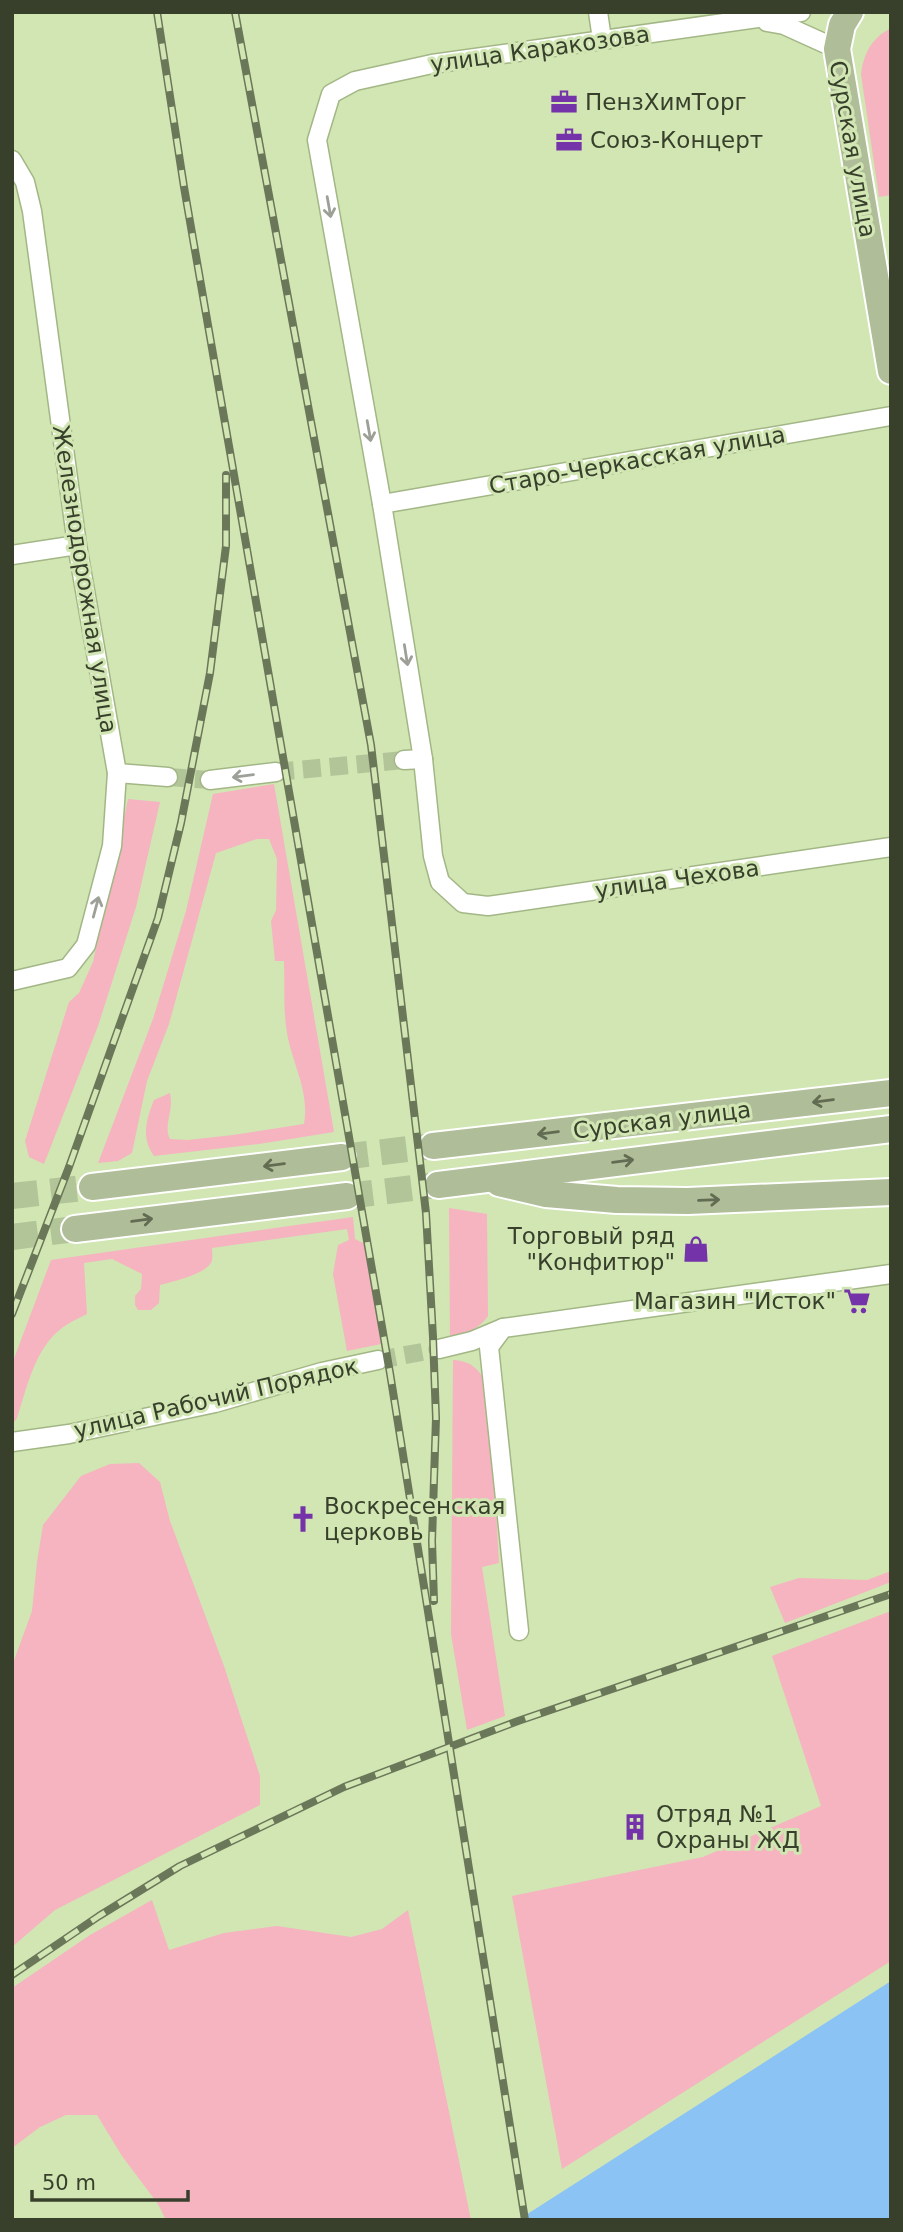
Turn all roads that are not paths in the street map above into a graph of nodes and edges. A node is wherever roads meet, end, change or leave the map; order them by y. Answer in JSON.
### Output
{"nodes":[{"id":1,"x":598,"y":12,"type":"edge"},
{"id":2,"x":801,"y":12,"type":"edge"},
{"id":3,"x":850,"y":12,"type":"edge"},
{"id":4,"x":756,"y":20,"type":"junction"},
{"id":5,"x":602,"y":39,"type":"junction"},
{"id":6,"x":837,"y":49,"type":"junction"},
{"id":7,"x":12,"y":160,"type":"edge"},
{"id":8,"x":891,"y":371,"type":"edge"},
{"id":9,"x":891,"y":416,"type":"edge"},
{"id":10,"x":383,"y":504,"type":"junction"},
{"id":11,"x":76,"y":545,"type":"junction"},
{"id":12,"x":12,"y":555,"type":"edge"},
{"id":13,"x":423,"y":759,"type":"junction"},
{"id":14,"x":404,"y":760,"type":"tunnel mouth"},
{"id":15,"x":276,"y":772,"type":"tunnel mouth"},
{"id":16,"x":117,"y":773,"type":"junction"},
{"id":17,"x":168,"y":778,"type":"tunnel mouth"},
{"id":18,"x":210,"y":780,"type":"tunnel mouth"},
{"id":19,"x":891,"y":847,"type":"edge"},
{"id":20,"x":12,"y":981,"type":"edge"},
{"id":21,"x":891,"y":1093,"type":"edge"},
{"id":22,"x":891,"y":1129,"type":"edge"},
{"id":23,"x":433,"y":1146,"type":"tunnel mouth"},
{"id":24,"x":342,"y":1157,"type":"tunnel mouth"},
{"id":25,"x":482,"y":1179,"type":"junction"},
{"id":26,"x":438,"y":1185,"type":"tunnel mouth"},
{"id":27,"x":92,"y":1186,"type":"tunnel mouth"},
{"id":28,"x":891,"y":1192,"type":"edge"},
{"id":29,"x":347,"y":1196,"type":"tunnel mouth"},
{"id":30,"x":75,"y":1229,"type":"tunnel mouth"},
{"id":31,"x":891,"y":1274,"type":"edge"},
{"id":32,"x":503,"y":1328,"type":"junction"},
{"id":33,"x":439,"y":1349,"type":"tunnel mouth"},
{"id":34,"x":378,"y":1360,"type":"tunnel mouth"},
{"id":35,"x":12,"y":1442,"type":"edge"},
{"id":36,"x":519,"y":1631,"type":"dead end"}],
"edges":[{"from":1,"to":5,"type":"street"},
{"from":2,"to":4,"type":"street","name":"улица Каракозова"},
{"from":3,"to":6,"type":"main road","name":"Сурская улица"},
{"from":4,"to":5,"type":"street","name":"улица Каракозова"},
{"from":4,"to":6,"type":"street"},
{"from":5,"to":10,"type":"street","name":"улица Каракозова","one_way":true},
{"from":6,"to":8,"type":"main road","name":"Сурская улица"},
{"from":7,"to":11,"type":"street","name":"Железнодорожная улица"},
{"from":9,"to":10,"type":"street","name":"Старо-Черкасская улица"},
{"from":10,"to":13,"type":"street","one_way":true},
{"from":11,"to":12,"type":"street"},
{"from":11,"to":16,"type":"street","name":"Железнодорожная улица"},
{"from":13,"to":14,"type":"street"},
{"from":13,"to":19,"type":"street","name":"улица Чехова"},
{"from":15,"to":18,"type":"street","one_way":true},
{"from":16,"to":17,"type":"street"},
{"from":20,"to":16,"type":"street","name":"Железнодорожная улица","one_way":true},
{"from":21,"to":23,"type":"main road","name":"Сурская улица","one_way":true},
{"from":25,"to":22,"type":"main road","name":"Сурская улица","one_way":true},
{"from":24,"to":27,"type":"main road","one_way":true},
{"from":25,"to":26,"type":"main road","name":"Сурская улица"},
{"from":25,"to":28,"type":"main road","one_way":true},
{"from":30,"to":29,"type":"main road","one_way":true},
{"from":31,"to":32,"type":"street"},
{"from":32,"to":33,"type":"street"},
{"from":32,"to":36,"type":"street"},
{"from":34,"to":35,"type":"street","name":"улица Рабочий Порядок"}]}
